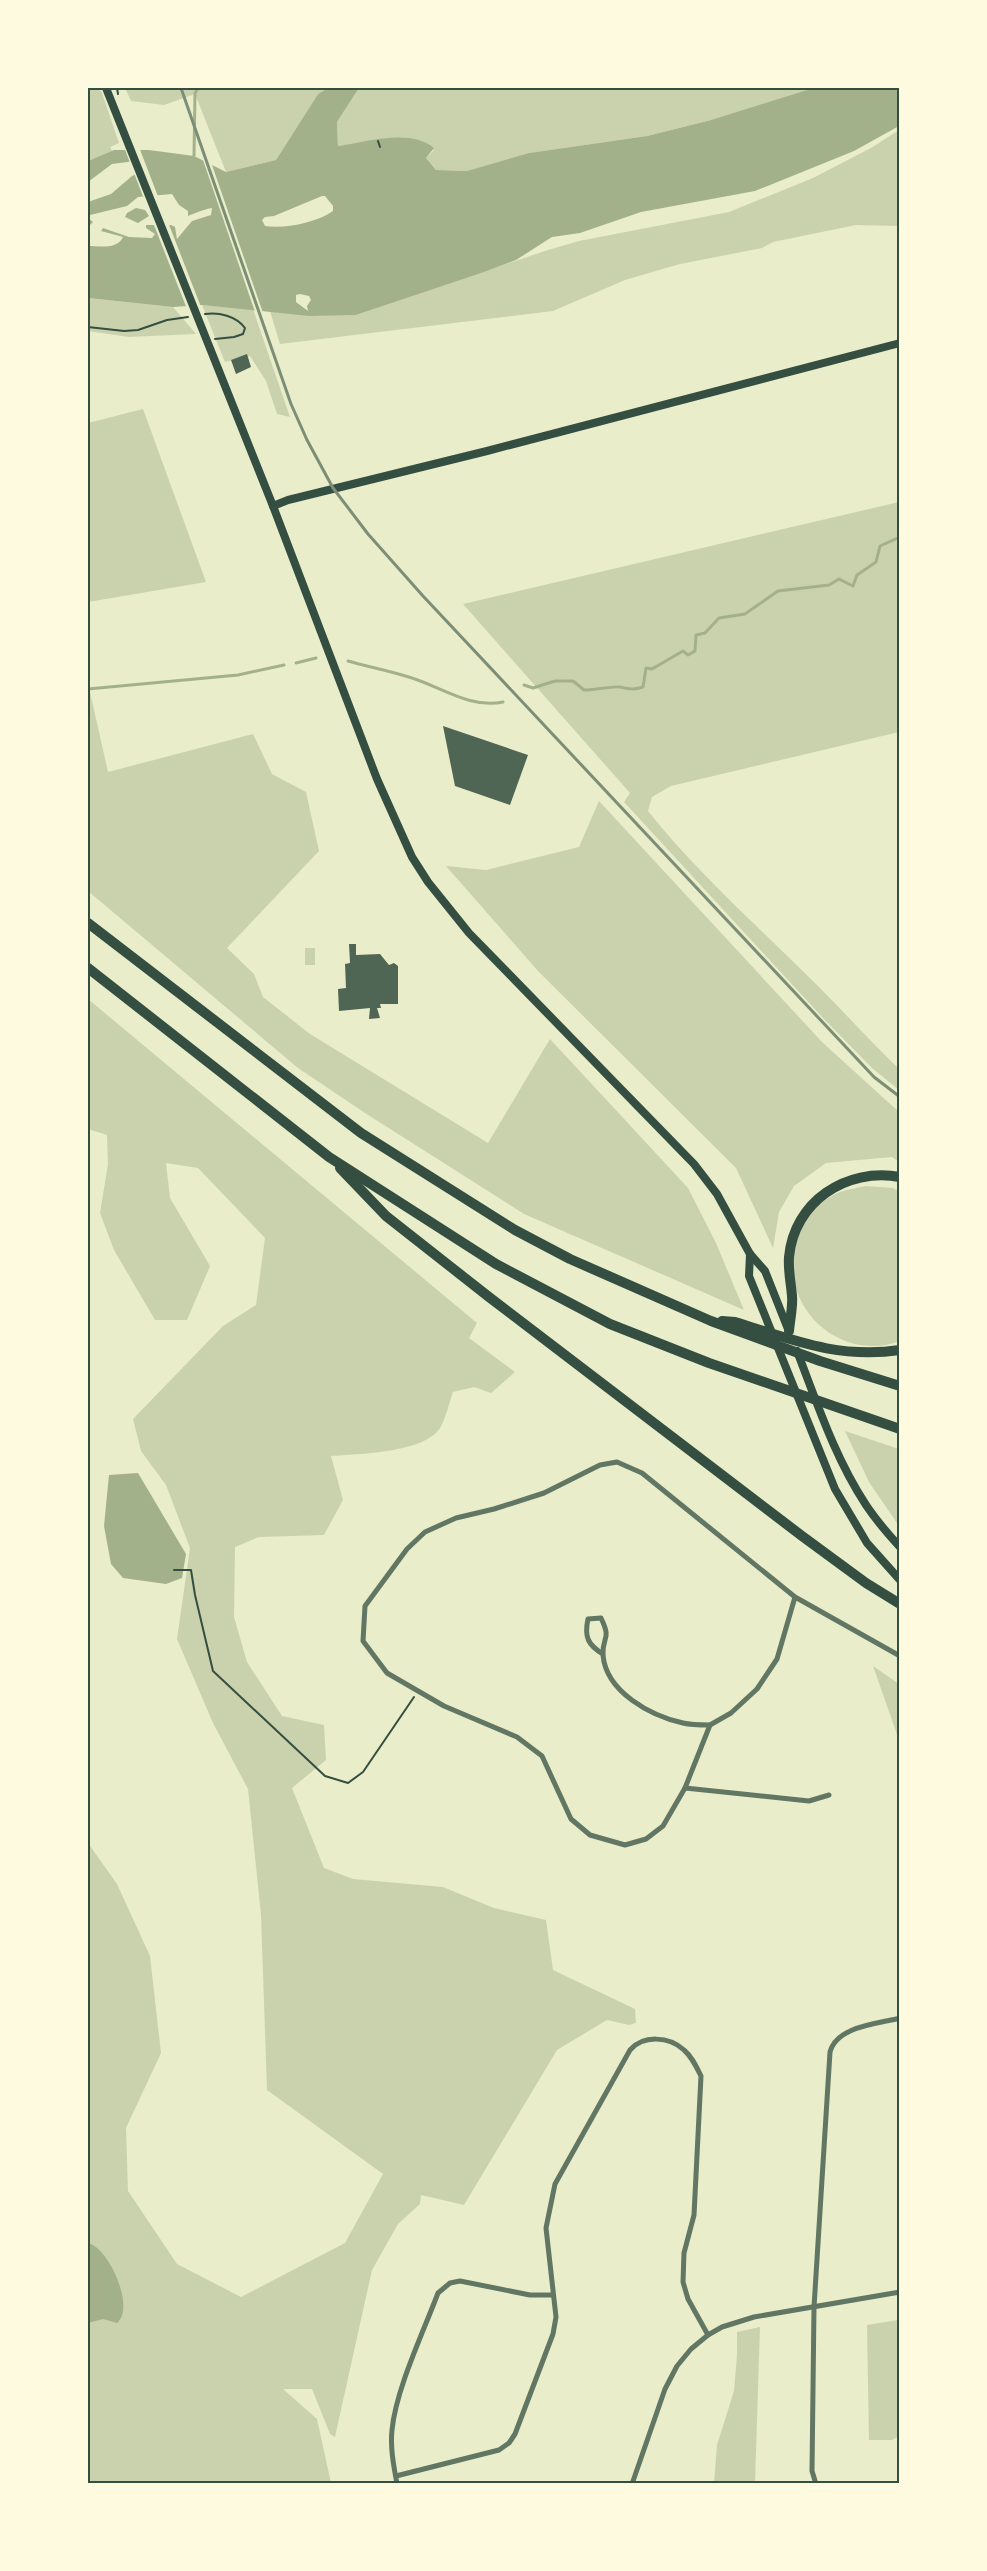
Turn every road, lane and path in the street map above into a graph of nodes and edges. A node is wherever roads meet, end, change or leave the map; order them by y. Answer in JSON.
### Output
{"nodes":[{"id":1,"x":106,"y":88,"type":"edge"},
{"id":2,"x":378,"y":141,"type":"dead end"},
{"id":3,"x":380,"y":147,"type":"dead end"},
{"id":4,"x":201,"y":315,"type":"dead end"},
{"id":5,"x":192,"y":317,"type":"dead end"},
{"id":6,"x":88,"y":327,"type":"edge"},
{"id":7,"x":215,"y":339,"type":"dead end"},
{"id":8,"x":900,"y":342,"type":"edge"},
{"id":9,"x":273,"y":506,"type":"junction"},
{"id":10,"x":88,"y":923,"type":"edge"},
{"id":11,"x":88,"y":968,"type":"edge"},
{"id":12,"x":329,"y":1157,"type":"junction"},
{"id":13,"x":900,"y":1177,"type":"edge"},
{"id":14,"x":750,"y":1254,"type":"junction"},
{"id":15,"x":711,"y":1321,"type":"junction"},
{"id":16,"x":789,"y":1331,"type":"junction"},
{"id":17,"x":900,"y":1350,"type":"edge"},
{"id":18,"x":900,"y":1386,"type":"edge"},
{"id":19,"x":900,"y":1428,"type":"edge"},
{"id":20,"x":900,"y":1547,"type":"edge"},
{"id":21,"x":174,"y":1570,"type":"dead end"},
{"id":22,"x":900,"y":1580,"type":"edge"},
{"id":23,"x":795,"y":1597,"type":"junction"},
{"id":24,"x":900,"y":1604,"type":"edge"},
{"id":25,"x":603,"y":1654,"type":"junction"},
{"id":26,"x":900,"y":1656,"type":"edge"},
{"id":27,"x":419,"y":1691,"type":"junction"},
{"id":28,"x":710,"y":1725,"type":"junction"},
{"id":29,"x":685,"y":1788,"type":"junction"},
{"id":30,"x":829,"y":1795,"type":"dead end"},
{"id":31,"x":900,"y":2018,"type":"edge"},
{"id":32,"x":900,"y":2292,"type":"edge"},
{"id":33,"x":553,"y":2295,"type":"junction"},
{"id":34,"x":814,"y":2307,"type":"junction"},
{"id":35,"x":708,"y":2335,"type":"junction"},
{"id":36,"x":396,"y":2476,"type":"junction"},
{"id":37,"x":398,"y":2484,"type":"edge"},
{"id":38,"x":632,"y":2484,"type":"edge"},
{"id":39,"x":816,"y":2484,"type":"edge"}],
"edges":[{"from":1,"to":9,"type":"main road"},
{"from":2,"to":3,"type":"path"},
{"from":4,"to":7,"type":"path"},
{"from":5,"to":6,"type":"path"},
{"from":8,"to":9,"type":"main road"},
{"from":9,"to":14,"type":"main road"},
{"from":10,"to":15,"type":"highway"},
{"from":11,"to":12,"type":"highway"},
{"from":12,"to":19,"type":"highway"},
{"from":12,"to":24,"type":"highway"},
{"from":13,"to":16,"type":"highway"},
{"from":14,"to":16,"type":"main road"},
{"from":14,"to":22,"type":"main road"},
{"from":15,"to":17,"type":"highway"},
{"from":15,"to":18,"type":"highway"},
{"from":16,"to":20,"type":"main road"},
{"from":21,"to":27,"type":"path"},
{"from":23,"to":26,"type":"street"},
{"from":23,"to":27,"type":"street"},
{"from":23,"to":28,"type":"street"},
{"from":25,"to":25,"type":"street"},
{"from":25,"to":28,"type":"street"},
{"from":27,"to":29,"type":"street"},
{"from":28,"to":29,"type":"street"},
{"from":29,"to":30,"type":"street"},
{"from":31,"to":34,"type":"street"},
{"from":32,"to":34,"type":"street"},
{"from":33,"to":35,"type":"street"},
{"from":33,"to":36,"type":"street"},
{"from":33,"to":36,"type":"street"},
{"from":34,"to":35,"type":"street"},
{"from":34,"to":39,"type":"street"},
{"from":35,"to":38,"type":"street"},
{"from":36,"to":37,"type":"street"}]}
